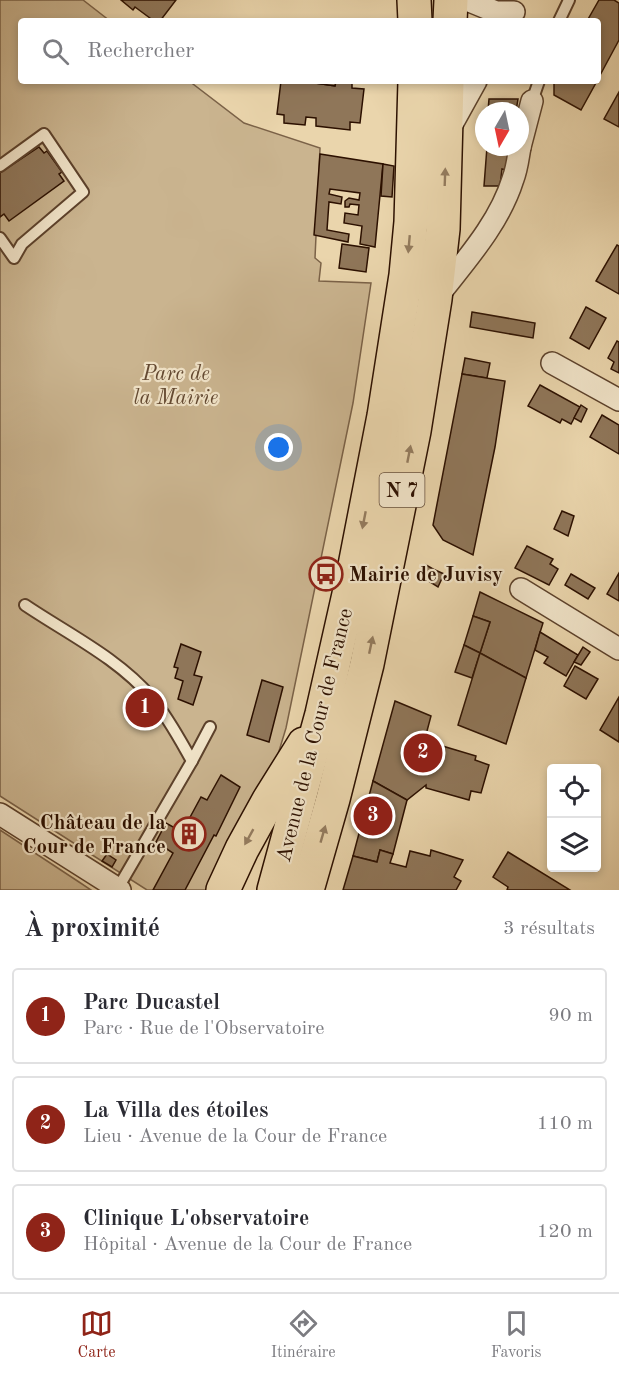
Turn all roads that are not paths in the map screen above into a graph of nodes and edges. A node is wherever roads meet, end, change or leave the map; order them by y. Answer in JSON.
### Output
{"nodes":[{"id":1,"x":414,"y":0,"type":"edge"},
{"id":2,"x":451,"y":0,"type":"edge"},
{"id":3,"x":467,"y":0,"type":"edge"},
{"id":4,"x":569,"y":0,"type":"edge"},
{"id":5,"x":515,"y":11,"type":"edge"},
{"id":6,"x":415,"y":18,"type":"edge"},
{"id":7,"x":450,"y":18,"type":"edge"},
{"id":8,"x":560,"y":18,"type":"edge"},
{"id":9,"x":415,"y":84,"type":"edge"},
{"id":10,"x":447,"y":84,"type":"edge"},
{"id":11,"x":474,"y":84,"type":"edge"},
{"id":12,"x":538,"y":84,"type":"edge"},
{"id":13,"x":532,"y":101,"type":"joint"},
{"id":14,"x":529,"y":112,"type":"edge"},
{"id":15,"x":447,"y":134,"type":"junction"},
{"id":16,"x":518,"y":156,"type":"edge"},
{"id":17,"x":0,"y":166,"type":"edge"},
{"id":18,"x":443,"y":229,"type":"junction"},
{"id":19,"x":0,"y":238,"type":"edge"},
{"id":20,"x":479,"y":243,"type":"junction"},
{"id":21,"x":435,"y":299,"type":"junction"},
{"id":22,"x":552,"y":363,"type":"dead end"},
{"id":23,"x":619,"y":400,"type":"edge"},
{"id":24,"x":521,"y":589,"type":"dead end"},
{"id":25,"x":25,"y":605,"type":"dead end"},
{"id":26,"x":619,"y":649,"type":"edge"},
{"id":27,"x":322,"y":714,"type":"junction"},
{"id":28,"x":210,"y":727,"type":"dead end"},
{"id":29,"x":192,"y":761,"type":"junction"},
{"id":30,"x":0,"y":814,"type":"edge"},
{"id":31,"x":119,"y":889,"type":"edge"},
{"id":32,"x":223,"y":890,"type":"edge"},
{"id":33,"x":274,"y":890,"type":"edge"},
{"id":34,"x":307,"y":890,"type":"edge"}],
"edges":[{"from":1,"to":6,"type":"main road"},
{"from":2,"to":7,"type":"main road"},
{"from":3,"to":5,"type":"street"},
{"from":4,"to":8,"type":"lane"},
{"from":9,"to":27,"type":"main road","name":"Avenue de la Cour de France","number":"N 7","one_way":true},
{"from":10,"to":15,"type":"main road","name":"Avenue de la Cour de France","number":"N 7"},
{"from":11,"to":15,"type":"street","name":"Avenue de la Cour de France"},
{"from":12,"to":13,"type":"lane"},
{"from":13,"to":14,"type":"street"},
{"from":18,"to":15,"type":"main road","name":"Avenue de la Cour de France","number":"N 7","one_way":true},
{"from":16,"to":20,"type":"street"},
{"from":17,"to":19,"type":"lane"},
{"from":18,"to":20,"type":"street"},
{"from":18,"to":21,"type":"main road","name":"Avenue de la Cour de France","number":"N 7"},
{"from":20,"to":21,"type":"street"},
{"from":34,"to":21,"type":"main road","name":"Avenue de la Cour de France","number":"N 7","one_way":true},
{"from":22,"to":23,"type":"street"},
{"from":24,"to":26,"type":"street"},
{"from":25,"to":29,"type":"lane"},
{"from":27,"to":32,"type":"main road","one_way":true},
{"from":27,"to":33,"type":"main road","name":"Avenue de la Cour de France","number":"N 7"},
{"from":28,"to":29,"type":"lane"},
{"from":29,"to":31,"type":"lane"},
{"from":30,"to":31,"type":"street"}]}
